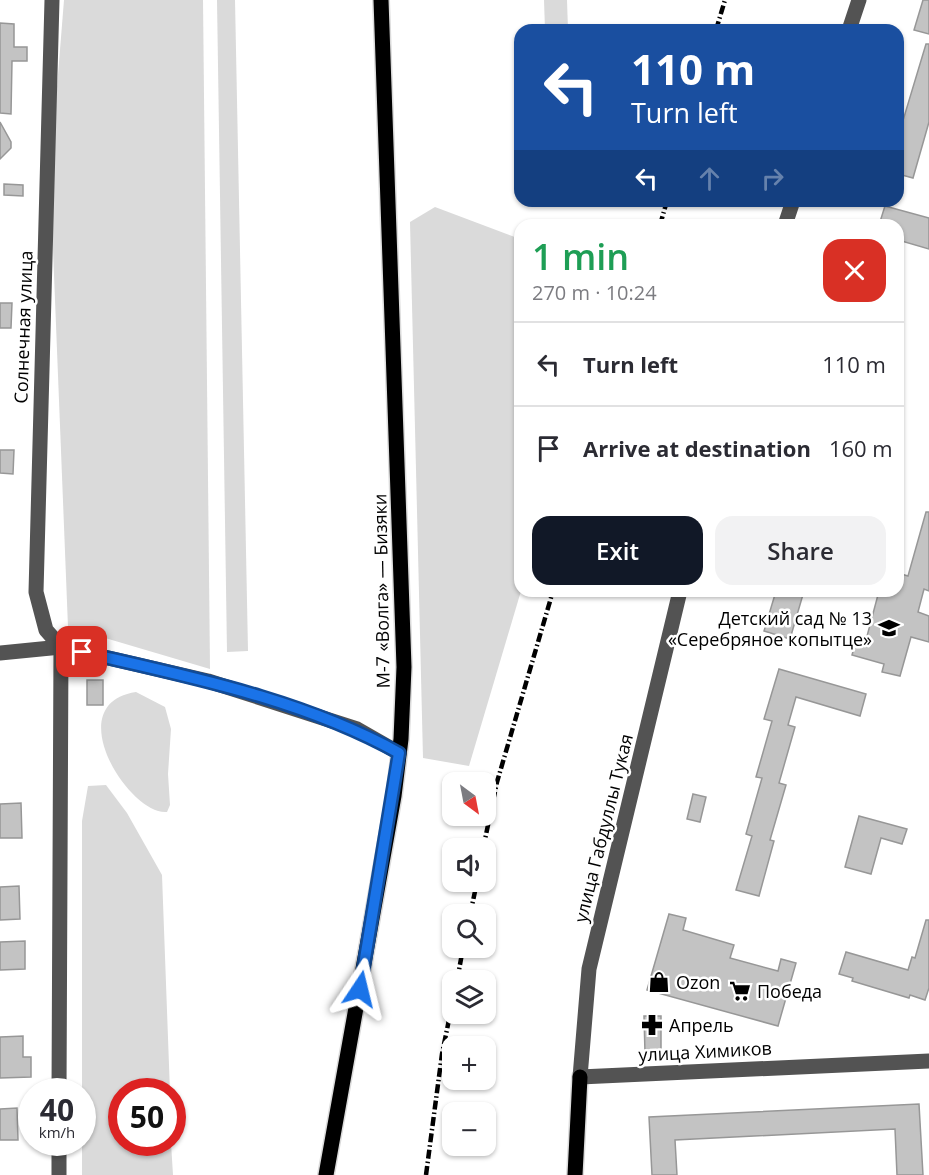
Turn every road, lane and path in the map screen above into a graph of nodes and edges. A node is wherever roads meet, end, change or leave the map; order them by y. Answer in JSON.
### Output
{"nodes":[{"id":1,"x":52,"y":0,"type":"edge"},
{"id":2,"x":381,"y":0,"type":"edge"},
{"id":3,"x":859,"y":0,"type":"edge"},
{"id":4,"x":851,"y":24,"type":"edge"},
{"id":5,"x":679,"y":597,"type":"edge"},
{"id":6,"x":61,"y":647,"type":"junction"},
{"id":7,"x":0,"y":653,"type":"edge"},
{"id":8,"x":399,"y":753,"type":"junction"},
{"id":9,"x":929,"y":1061,"type":"edge"},
{"id":10,"x":580,"y":1077,"type":"junction"},
{"id":11,"x":59,"y":1078,"type":"edge"},
{"id":12,"x":59,"y":1156,"type":"edge"},
{"id":13,"x":59,"y":1175,"type":"edge"},
{"id":14,"x":326,"y":1175,"type":"edge"},
{"id":15,"x":575,"y":1175,"type":"edge"}],
"edges":[{"from":1,"to":6,"type":"street","name":"Солнечная улица"},
{"from":2,"to":8,"type":"main road","name":"М-7 «Волга» — Бизяки"},
{"from":3,"to":4,"type":"street"},
{"from":5,"to":10,"type":"street","name":"улица Габдуллы Тукая"},
{"from":6,"to":7,"type":"street"},
{"from":6,"to":8,"type":"street"},
{"from":6,"to":11,"type":"street"},
{"from":8,"to":14,"type":"main road","name":"М-7 «Волга» — Бизяки"},
{"from":9,"to":10,"type":"street","name":"улица Химиков"},
{"from":10,"to":15,"type":"main road"},
{"from":12,"to":13,"type":"street"}]}
